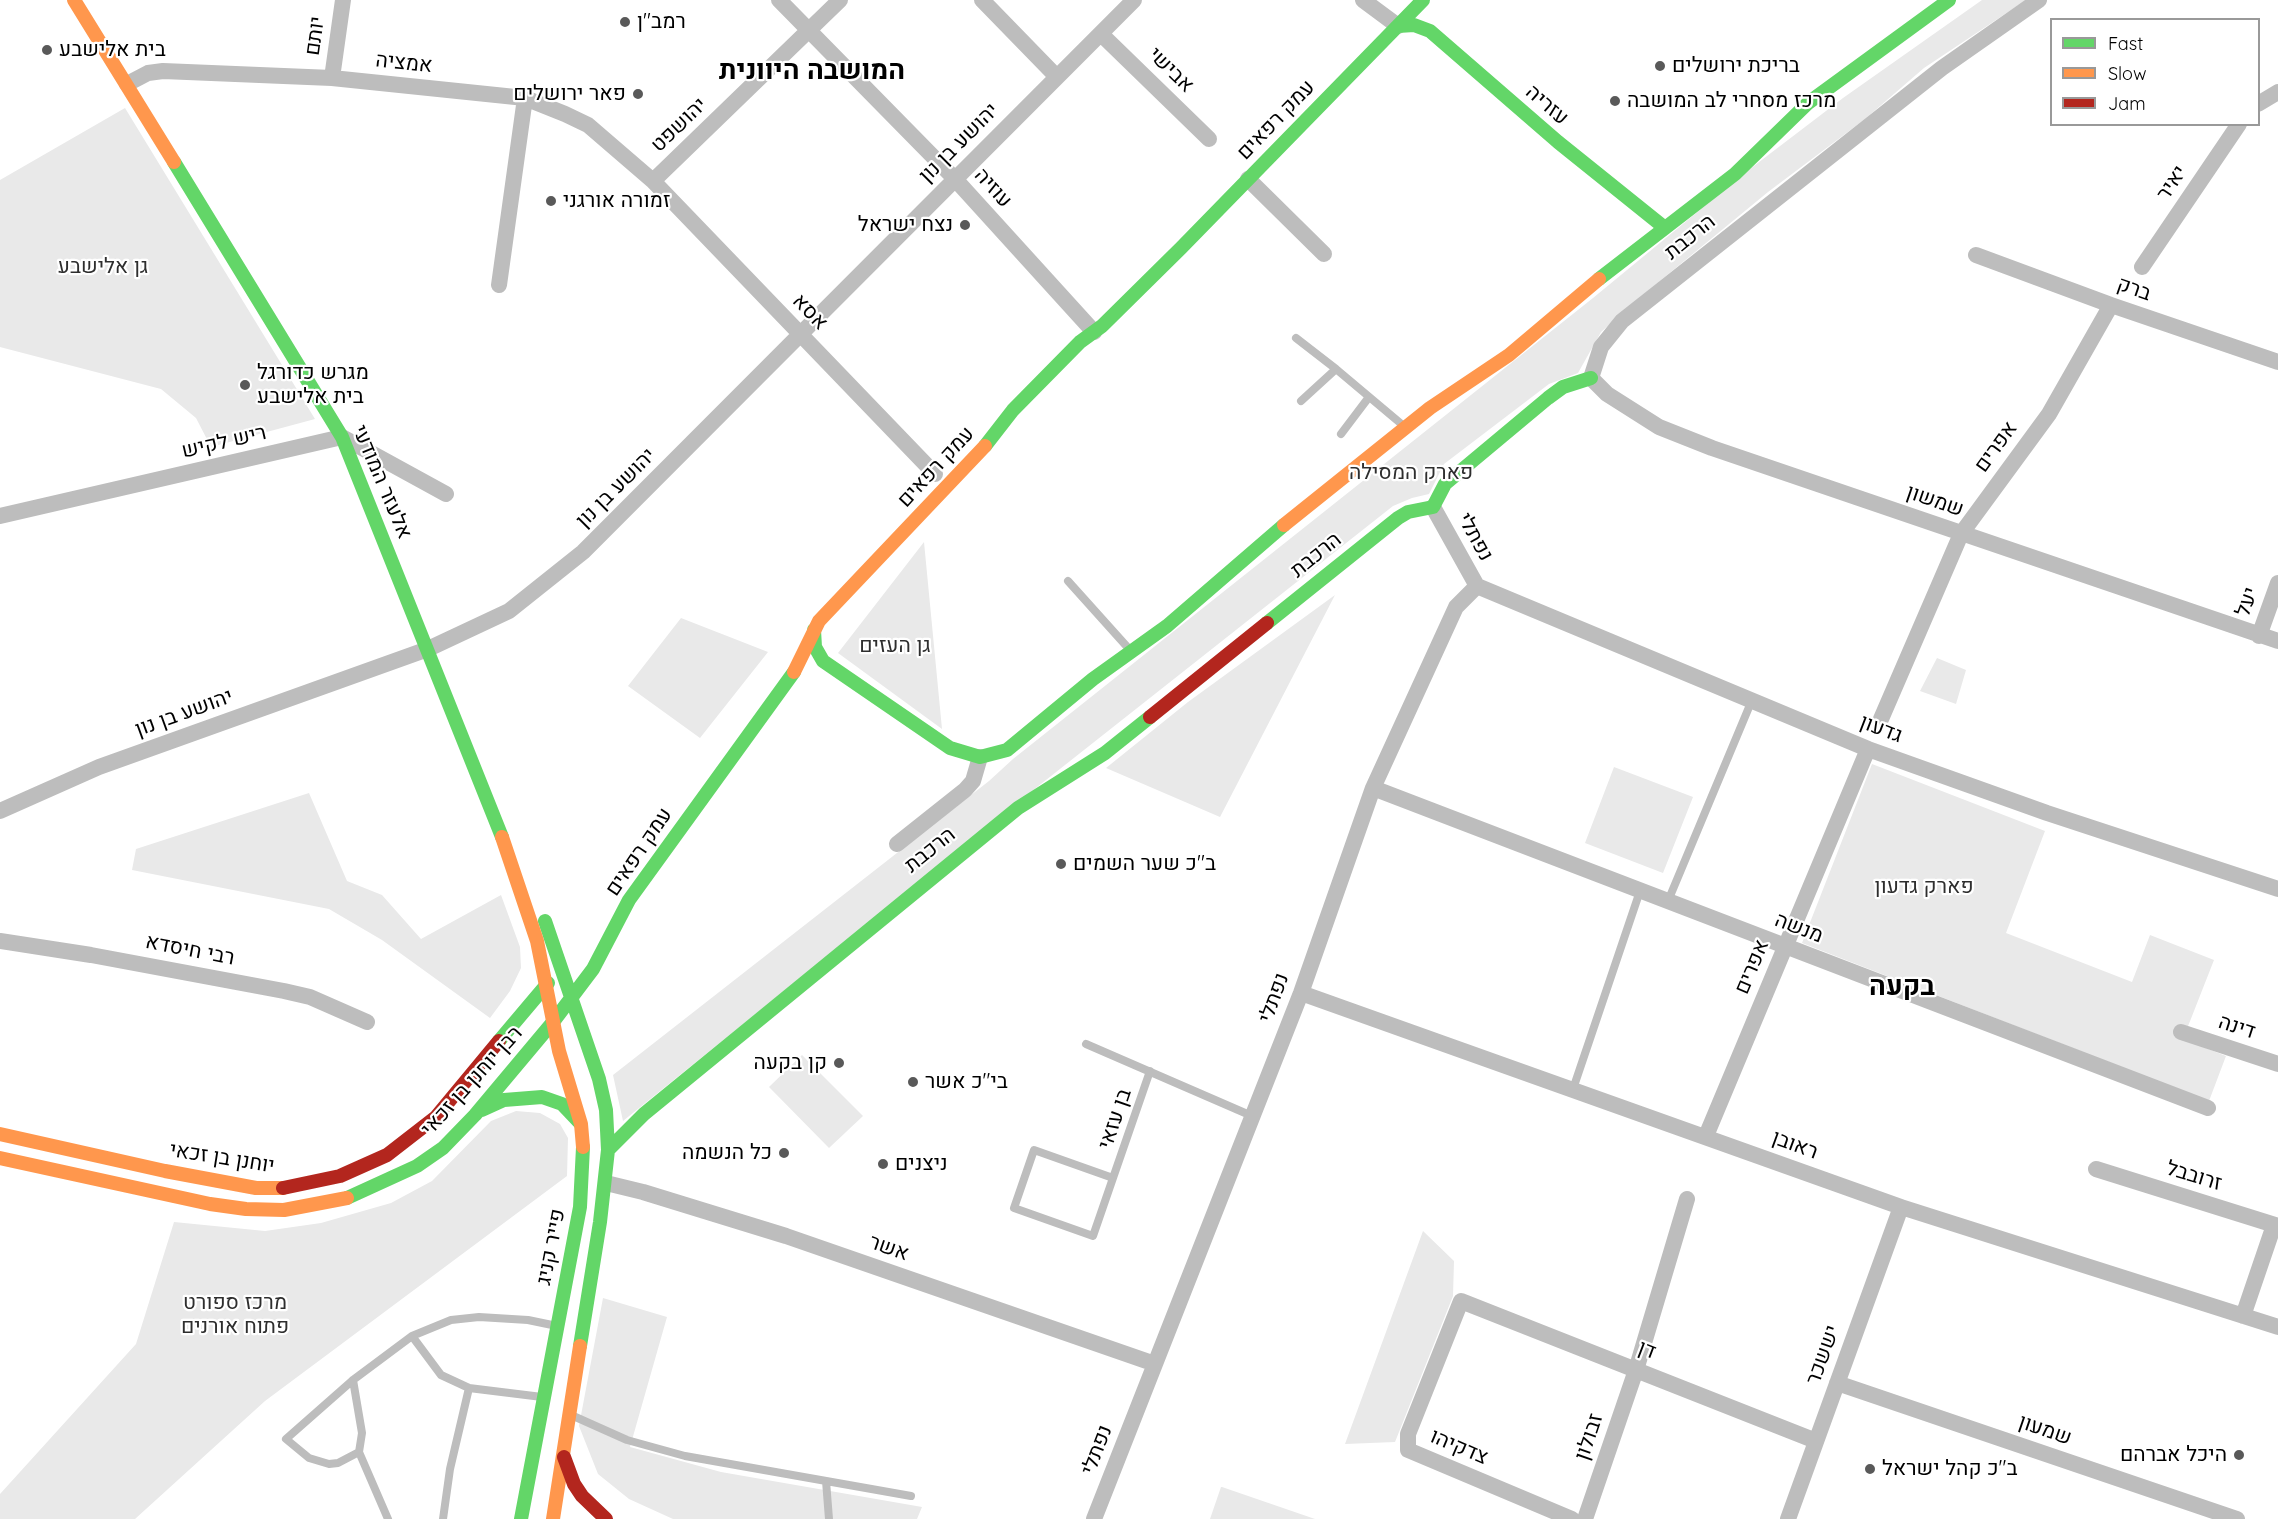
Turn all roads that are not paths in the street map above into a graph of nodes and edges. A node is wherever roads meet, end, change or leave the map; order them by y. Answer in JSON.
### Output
{"nodes":[{"id":1,"x":74,"y":0,"type":"edge"},
{"id":2,"x":343,"y":0,"type":"edge"},
{"id":3,"x":779,"y":0,"type":"edge"},
{"id":4,"x":840,"y":0,"type":"edge"},
{"id":5,"x":982,"y":0,"type":"edge"},
{"id":6,"x":1134,"y":0,"type":"edge"},
{"id":7,"x":1363,"y":0,"type":"edge"},
{"id":8,"x":1423,"y":0,"type":"edge"},
{"id":9,"x":1949,"y":0,"type":"edge"},
{"id":10,"x":2039,"y":0,"type":"edge"},
{"id":11,"x":1398,"y":26,"type":"junction"},
{"id":12,"x":808,"y":31,"type":"junction"},
{"id":13,"x":1101,"y":34,"type":"junction"},
{"id":14,"x":1056,"y":76,"type":"junction"},
{"id":15,"x":332,"y":78,"type":"junction"},
{"id":16,"x":127,"y":84,"type":"junction"},
{"id":17,"x":2278,"y":92,"type":"edge"},
{"id":18,"x":525,"y":98,"type":"junction"},
{"id":19,"x":2260,"y":103,"type":"edge"},
{"id":20,"x":2238,"y":126,"type":"edge"},
{"id":21,"x":1209,"y":139,"type":"dead end"},
{"id":22,"x":955,"y":179,"type":"junction"},
{"id":23,"x":1248,"y":179,"type":"junction"},
{"id":24,"x":653,"y":181,"type":"junction"},
{"id":25,"x":1665,"y":228,"type":"junction"},
{"id":26,"x":1324,"y":254,"type":"dead end"},
{"id":27,"x":1976,"y":255,"type":"dead end"},
{"id":28,"x":2142,"y":267,"type":"dead end"},
{"id":29,"x":499,"y":285,"type":"dead end"},
{"id":30,"x":2111,"y":305,"type":"junction"},
{"id":31,"x":1094,"y":332,"type":"junction"},
{"id":32,"x":801,"y":336,"type":"junction"},
{"id":33,"x":1296,"y":338,"type":"dead end"},
{"id":34,"x":2278,"y":362,"type":"edge"},
{"id":35,"x":1336,"y":369,"type":"junction"},
{"id":36,"x":1591,"y":378,"type":"junction"},
{"id":37,"x":1370,"y":397,"type":"junction"},
{"id":38,"x":1301,"y":401,"type":"dead end"},
{"id":39,"x":1406,"y":428,"type":"junction"},
{"id":40,"x":1341,"y":434,"type":"dead end"},
{"id":41,"x":342,"y":437,"type":"junction"},
{"id":42,"x":935,"y":474,"type":"dead end"},
{"id":43,"x":446,"y":494,"type":"dead end"},
{"id":44,"x":1433,"y":507,"type":"junction"},
{"id":45,"x":0,"y":516,"type":"edge"},
{"id":46,"x":1961,"y":534,"type":"junction"},
{"id":47,"x":1068,"y":581,"type":"dead end"},
{"id":48,"x":2278,"y":583,"type":"edge"},
{"id":49,"x":1477,"y":586,"type":"junction"},
{"id":50,"x":815,"y":628,"type":"junction"},
{"id":51,"x":2259,"y":636,"type":"junction"},
{"id":52,"x":2278,"y":641,"type":"edge"},
{"id":53,"x":428,"y":649,"type":"junction"},
{"id":54,"x":1130,"y":650,"type":"junction"},
{"id":55,"x":1752,"y":699,"type":"junction"},
{"id":56,"x":1881,"y":719,"type":"dead end"},
{"id":57,"x":1868,"y":749,"type":"junction"},
{"id":58,"x":980,"y":757,"type":"junction"},
{"id":59,"x":1373,"y":788,"type":"junction"},
{"id":60,"x":0,"y":811,"type":"edge"},
{"id":61,"x":897,"y":844,"type":"dead end"},
{"id":62,"x":508,"y":850,"type":"junction"},
{"id":63,"x":2278,"y":890,"type":"edge"},
{"id":64,"x":1640,"y":891,"type":"junction"},
{"id":65,"x":1668,"y":901,"type":"junction"},
{"id":66,"x":0,"y":941,"type":"edge"},
{"id":67,"x":1785,"y":947,"type":"junction"},
{"id":68,"x":548,"y":983,"type":"junction"},
{"id":69,"x":1301,"y":993,"type":"junction"},
{"id":70,"x":573,"y":996,"type":"junction"},
{"id":71,"x":367,"y":1022,"type":"dead end"},
{"id":72,"x":554,"y":1022,"type":"junction"},
{"id":73,"x":2181,"y":1032,"type":"dead end"},
{"id":74,"x":1086,"y":1044,"type":"dead end"},
{"id":75,"x":2278,"y":1064,"type":"edge"},
{"id":76,"x":1150,"y":1071,"type":"junction"},
{"id":77,"x":1573,"y":1089,"type":"junction"},
{"id":78,"x":2208,"y":1108,"type":"dead end"},
{"id":79,"x":475,"y":1114,"type":"junction"},
{"id":80,"x":1252,"y":1116,"type":"junction"},
{"id":81,"x":581,"y":1124,"type":"junction"},
{"id":82,"x":0,"y":1134,"type":"edge"},
{"id":83,"x":1706,"y":1136,"type":"junction"},
{"id":84,"x":608,"y":1150,"type":"junction"},
{"id":85,"x":0,"y":1158,"type":"edge"},
{"id":86,"x":2096,"y":1169,"type":"dead end"},
{"id":87,"x":1113,"y":1178,"type":"junction"},
{"id":88,"x":606,"y":1183,"type":"junction"},
{"id":89,"x":1687,"y":1199,"type":"dead end"},
{"id":90,"x":1901,"y":1207,"type":"junction"},
{"id":91,"x":2276,"y":1226,"type":"edge"},
{"id":92,"x":1461,"y":1301,"type":"joint"},
{"id":93,"x":2243,"y":1316,"type":"junction"},
{"id":94,"x":557,"y":1326,"type":"junction"},
{"id":95,"x":2278,"y":1327,"type":"edge"},
{"id":96,"x":412,"y":1336,"type":"junction"},
{"id":97,"x":1155,"y":1364,"type":"junction"},
{"id":98,"x":1636,"y":1370,"type":"junction"},
{"id":99,"x":353,"y":1380,"type":"junction"},
{"id":100,"x":1837,"y":1383,"type":"junction"},
{"id":101,"x":469,"y":1388,"type":"junction"},
{"id":102,"x":542,"y":1397,"type":"junction"},
{"id":103,"x":570,"y":1415,"type":"junction"},
{"id":104,"x":1816,"y":1441,"type":"junction"},
{"id":105,"x":358,"y":1452,"type":"junction"},
{"id":106,"x":564,"y":1455,"type":"junction"},
{"id":107,"x":826,"y":1481,"type":"junction"},
{"id":108,"x":911,"y":1496,"type":"dead end"},
{"id":109,"x":551,"y":1518,"type":"edge"},
{"id":110,"x":388,"y":1519,"type":"edge"},
{"id":111,"x":443,"y":1519,"type":"edge"},
{"id":112,"x":521,"y":1519,"type":"edge"},
{"id":113,"x":571,"y":1519,"type":"edge"},
{"id":114,"x":606,"y":1519,"type":"edge"},
{"id":115,"x":829,"y":1519,"type":"edge"},
{"id":116,"x":1094,"y":1519,"type":"edge"},
{"id":117,"x":1572,"y":1519,"type":"edge"},
{"id":118,"x":1585,"y":1519,"type":"edge"},
{"id":119,"x":1788,"y":1519,"type":"edge"},
{"id":120,"x":2237,"y":1519,"type":"edge"}],
"edges":[{"from":1,"to":16,"type":"street","name":"אלעזר המודעי"},
{"from":2,"to":15,"type":"street","name":"יותם"},
{"from":3,"to":12,"type":"street","name":"עוזיה"},
{"from":4,"to":12,"type":"street","name":"יהושפט"},
{"from":5,"to":14,"type":"street"},
{"from":6,"to":13,"type":"street","name":"יהושע בן נון"},
{"from":7,"to":11,"type":"street"},
{"from":8,"to":11,"type":"street","name":"עמק רפאים"},
{"from":9,"to":25,"type":"street","name":"הרכבת"},
{"from":10,"to":36,"type":"street","name":"הרכבת"},
{"from":11,"to":23,"type":"street","name":"עמק רפאים"},
{"from":11,"to":25,"type":"street","name":"עזריה"},
{"from":12,"to":22,"type":"street","name":"עוזיה"},
{"from":12,"to":24,"type":"street","name":"יהושפט"},
{"from":13,"to":14,"type":"street","name":"יהושע בן נון"},
{"from":13,"to":21,"type":"street","name":"אבישי"},
{"from":14,"to":22,"type":"street","name":"יהושע בן נון"},
{"from":15,"to":16,"type":"street","name":"אמציה"},
{"from":15,"to":18,"type":"street","name":"אמציה"},
{"from":16,"to":41,"type":"street","name":"אלעזר המודעי"},
{"from":17,"to":19,"type":"street"},
{"from":18,"to":24,"type":"street","name":"אמציה"},
{"from":18,"to":29,"type":"street"},
{"from":20,"to":28,"type":"street","name":"יאיר"},
{"from":22,"to":31,"type":"street","name":"עוזיה"},
{"from":22,"to":32,"type":"street","name":"יהושע בן נון"},
{"from":23,"to":26,"type":"street"},
{"from":23,"to":31,"type":"street","name":"עמק רפאים"},
{"from":24,"to":32,"type":"street","name":"אסא"},
{"from":25,"to":39,"type":"street","name":"הרכבת"},
{"from":27,"to":30,"type":"street","name":"ברק"},
{"from":30,"to":34,"type":"street","name":"ברק"},
{"from":30,"to":46,"type":"street","name":"אפרים"},
{"from":31,"to":50,"type":"street","name":"עמק רפאים"},
{"from":32,"to":42,"type":"street","name":"אסא"},
{"from":32,"to":53,"type":"street","name":"יהושע בן נון"},
{"from":33,"to":35,"type":"lane"},
{"from":35,"to":37,"type":"lane"},
{"from":35,"to":38,"type":"lane"},
{"from":36,"to":44,"type":"street"},
{"from":36,"to":46,"type":"street","name":"שמשון"},
{"from":37,"to":39,"type":"lane"},
{"from":37,"to":40,"type":"lane"},
{"from":39,"to":54,"type":"street","name":"הרכבת"},
{"from":41,"to":43,"type":"street"},
{"from":41,"to":45,"type":"street","name":"ריש לקיש"},
{"from":41,"to":53,"type":"street","name":"אלעזר המודעי"},
{"from":44,"to":49,"type":"street","name":"נפתלי"},
{"from":44,"to":84,"type":"street","name":"הרכבת"},
{"from":46,"to":51,"type":"street","name":"שמשון"},
{"from":46,"to":56,"type":"street","name":"אפרים"},
{"from":47,"to":54,"type":"lane"},
{"from":48,"to":51,"type":"street","name":"יעל"},
{"from":49,"to":55,"type":"street","name":"גדעון"},
{"from":49,"to":59,"type":"street","name":"נפתלי"},
{"from":50,"to":58,"type":"street"},
{"from":50,"to":70,"type":"street","name":"עמק רפאים"},
{"from":51,"to":52,"type":"street","name":"שמשון"},
{"from":53,"to":60,"type":"street","name":"יהושע בן נון"},
{"from":53,"to":62,"type":"street","name":"אלעזר המודעי"},
{"from":54,"to":58,"type":"street","name":"הרכבת"},
{"from":55,"to":57,"type":"street","name":"גדעון"},
{"from":55,"to":65,"type":"lane"},
{"from":57,"to":63,"type":"street","name":"גדעון"},
{"from":57,"to":67,"type":"street","name":"אפרים"},
{"from":58,"to":61,"type":"street","name":"הרכבת"},
{"from":59,"to":64,"type":"street","name":"מנשה"},
{"from":59,"to":69,"type":"street","name":"נפתלי"},
{"from":62,"to":68,"type":"street","name":"אלעזר המודעי"},
{"from":62,"to":70,"type":"street","name":"אלעזר המודעי"},
{"from":64,"to":65,"type":"street","name":"מנשה"},
{"from":64,"to":77,"type":"lane"},
{"from":65,"to":67,"type":"street","name":"מנשה"},
{"from":66,"to":71,"type":"street","name":"רבי חיסדא"},
{"from":67,"to":78,"type":"street","name":"מנשה"},
{"from":67,"to":83,"type":"street","name":"אפרים"},
{"from":68,"to":70,"type":"street"},
{"from":68,"to":72,"type":"street","name":"פייר קניג"},
{"from":68,"to":82,"type":"street","name":"יוחנן בן זכאי"},
{"from":69,"to":77,"type":"street","name":"ראובן"},
{"from":69,"to":80,"type":"street","name":"נפתלי"},
{"from":70,"to":72,"type":"street","name":"עמק רפאים"},
{"from":70,"to":84,"type":"street","name":"פייר קניג"},
{"from":72,"to":79,"type":"street","name":"רבן יוחנן בן זכאי"},
{"from":72,"to":81,"type":"street","name":"פייר קניג"},
{"from":73,"to":75,"type":"street","name":"דינה"},
{"from":74,"to":76,"type":"lane","name":"בן עזאי"},
{"from":76,"to":80,"type":"lane","name":"בן עזאי"},
{"from":76,"to":87,"type":"lane","name":"בן עזאי"},
{"from":77,"to":83,"type":"street","name":"ראובן"},
{"from":79,"to":81,"type":"street"},
{"from":79,"to":85,"type":"street","name":"רבן יוחנן בן זכאי"},
{"from":80,"to":97,"type":"street","name":"נפתלי"},
{"from":81,"to":94,"type":"street","name":"פייר קניג"},
{"from":83,"to":90,"type":"street","name":"ראובן"},
{"from":84,"to":88,"type":"street","name":"פייר קניג"},
{"from":86,"to":91,"type":"street","name":"זרובבל"},
{"from":87,"to":87,"type":"lane","name":"בן עזאי"},
{"from":88,"to":97,"type":"street","name":"אשר"},
{"from":88,"to":103,"type":"street","name":"פייר קניג"},
{"from":89,"to":98,"type":"street"},
{"from":90,"to":93,"type":"street","name":"ראובן"},
{"from":90,"to":100,"type":"street","name":"יששכר"},
{"from":91,"to":93,"type":"street"},
{"from":92,"to":98,"type":"street","name":"דן"},
{"from":92,"to":117,"type":"street","name":"צדקיהו"},
{"from":93,"to":95,"type":"street","name":"ראובן"},
{"from":94,"to":96,"type":"lane"},
{"from":94,"to":102,"type":"street","name":"פייר קניג"},
{"from":96,"to":99,"type":"lane"},
{"from":96,"to":101,"type":"lane"},
{"from":97,"to":116,"type":"street","name":"נפתלי"},
{"from":98,"to":104,"type":"street","name":"דן"},
{"from":98,"to":118,"type":"street","name":"זבולון"},
{"from":99,"to":105,"type":"lane"},
{"from":99,"to":105,"type":"lane"},
{"from":100,"to":104,"type":"street","name":"יששכר"},
{"from":100,"to":120,"type":"street","name":"שמעון"},
{"from":101,"to":102,"type":"lane"},
{"from":101,"to":111,"type":"lane"},
{"from":102,"to":112,"type":"street","name":"פייר קניג"},
{"from":103,"to":106,"type":"street","name":"פייר קניג"},
{"from":103,"to":107,"type":"lane"},
{"from":104,"to":119,"type":"street","name":"יששכר"},
{"from":105,"to":110,"type":"lane"},
{"from":106,"to":109,"type":"street","name":"פייר קניג"},
{"from":106,"to":114,"type":"street"},
{"from":107,"to":108,"type":"lane"},
{"from":107,"to":115,"type":"lane"},
{"from":109,"to":113,"type":"street"}]}
